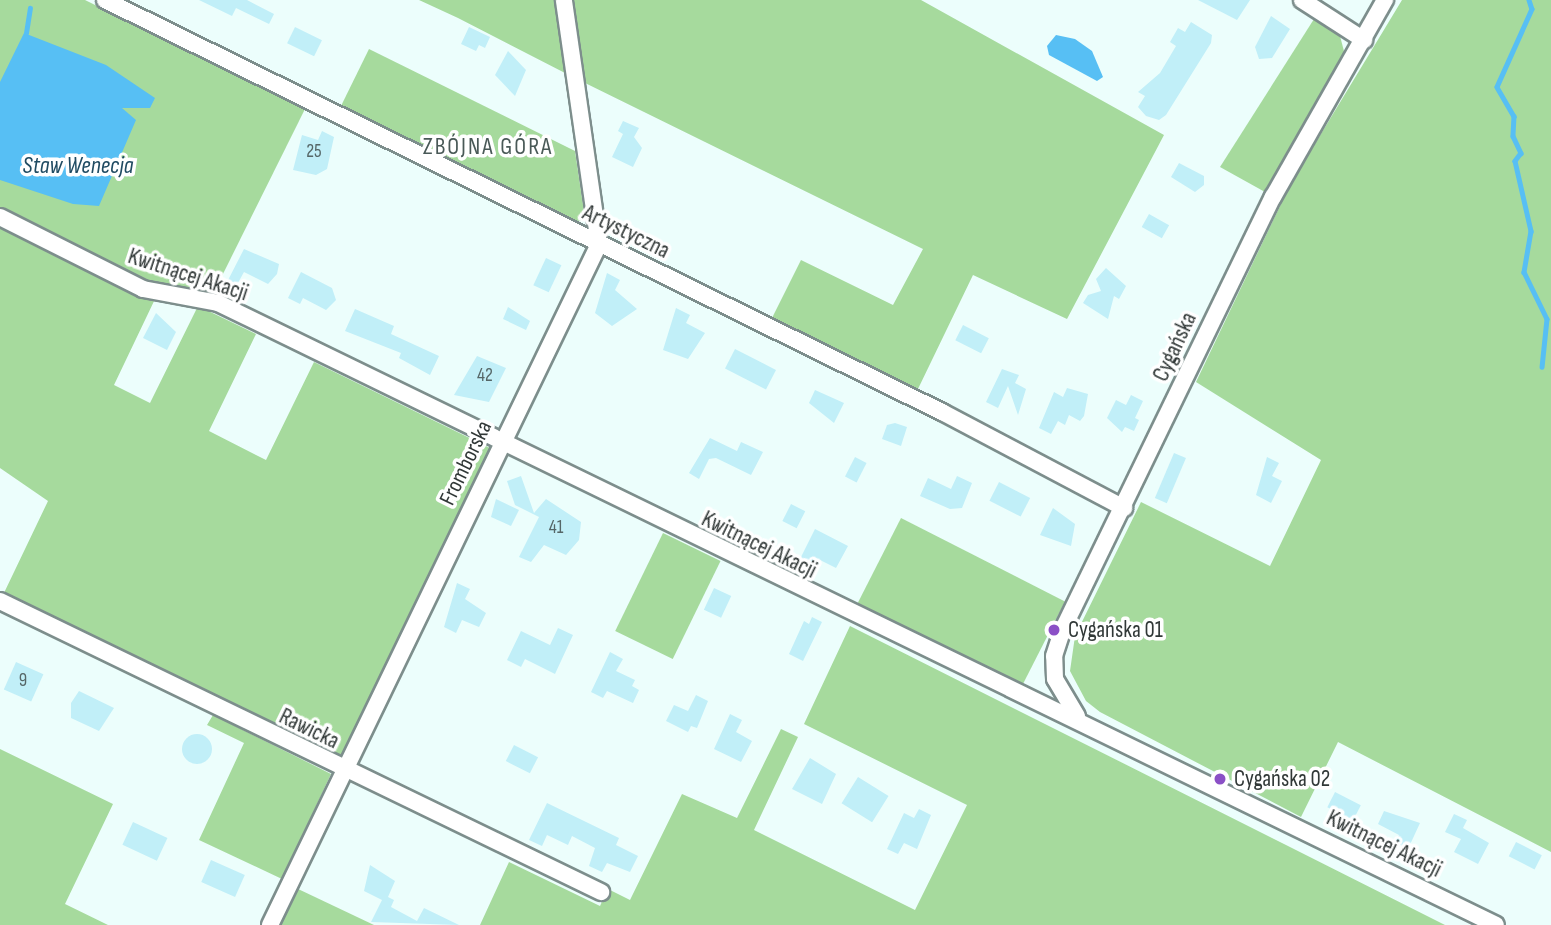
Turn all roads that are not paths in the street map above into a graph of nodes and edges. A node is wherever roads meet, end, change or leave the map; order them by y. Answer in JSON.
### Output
{"nodes":[{"id":1,"x":105,"y":0,"type":"edge"},
{"id":2,"x":565,"y":0,"type":"edge"},
{"id":3,"x":1302,"y":0,"type":"edge"},
{"id":4,"x":1385,"y":0,"type":"edge"},
{"id":5,"x":1364,"y":40,"type":"junction"},
{"id":6,"x":0,"y":217,"type":"edge"},
{"id":7,"x":599,"y":244,"type":"junction"},
{"id":8,"x":501,"y":443,"type":"junction"},
{"id":9,"x":1124,"y":508,"type":"junction"},
{"id":10,"x":0,"y":601,"type":"edge"},
{"id":11,"x":1081,"y":720,"type":"junction"},
{"id":12,"x":341,"y":769,"type":"junction"},
{"id":13,"x":601,"y":892,"type":"dead end"},
{"id":14,"x":270,"y":925,"type":"edge"},
{"id":15,"x":1496,"y":925,"type":"edge"}],
"edges":[{"from":1,"to":7,"type":"street","name":"Artystyczna"},
{"from":2,"to":7,"type":"street"},
{"from":3,"to":5,"type":"street"},
{"from":4,"to":5,"type":"street","name":"Cygańska"},
{"from":5,"to":9,"type":"street","name":"Cygańska"},
{"from":6,"to":8,"type":"street","name":"Kwitnącej Akacji"},
{"from":7,"to":8,"type":"street","name":"Fromborska"},
{"from":7,"to":9,"type":"street","name":"Artystyczna"},
{"from":8,"to":11,"type":"street","name":"Kwitnącej Akacji"},
{"from":8,"to":12,"type":"street","name":"Fromborska"},
{"from":9,"to":11,"type":"street","name":"Cygańska"},
{"from":10,"to":12,"type":"street","name":"Rawicka"},
{"from":11,"to":15,"type":"street","name":"Kwitnącej Akacji"},
{"from":12,"to":13,"type":"street","name":"Rawicka"},
{"from":12,"to":14,"type":"street","name":"Fromborska"}]}
